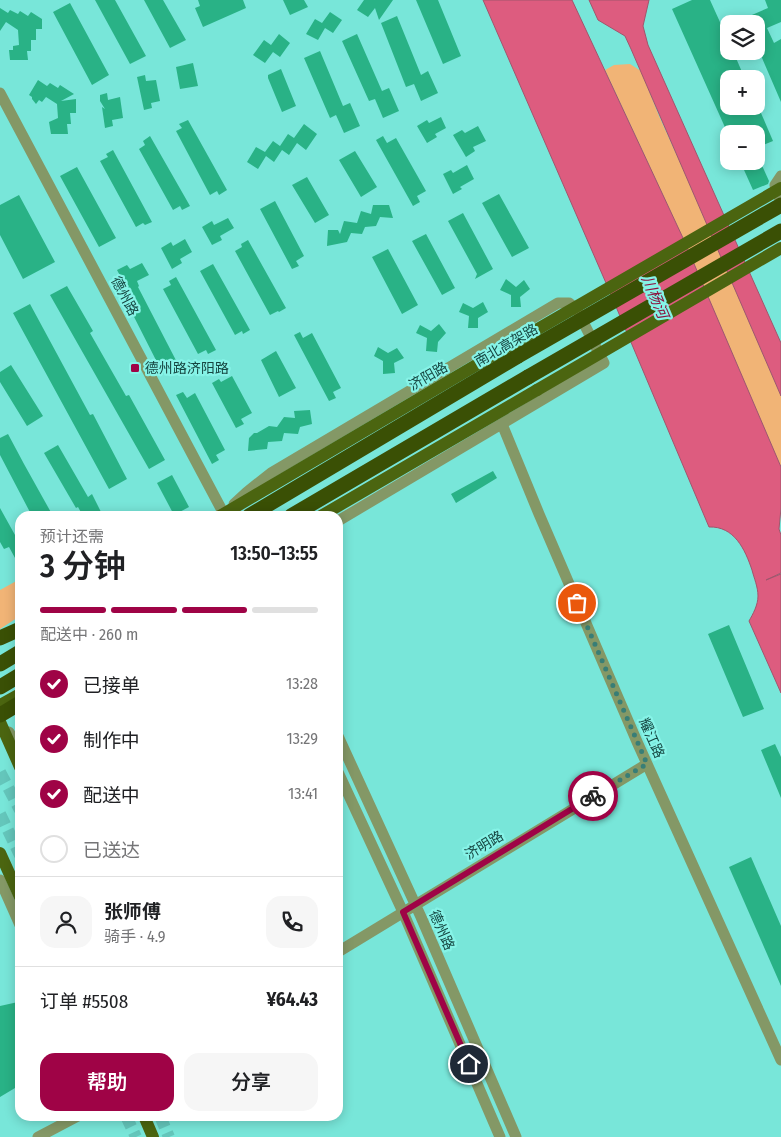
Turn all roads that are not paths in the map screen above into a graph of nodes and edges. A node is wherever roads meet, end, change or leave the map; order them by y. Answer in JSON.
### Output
{"nodes":[{"id":1,"x":0,"y":93,"type":"edge"},
{"id":2,"x":781,"y":176,"type":"edge"},
{"id":3,"x":781,"y":188,"type":"edge"},
{"id":4,"x":781,"y":201,"type":"edge"},
{"id":5,"x":781,"y":205,"type":"edge"},
{"id":6,"x":781,"y":231,"type":"edge"},
{"id":7,"x":781,"y":248,"type":"edge"},
{"id":8,"x":502,"y":424,"type":"junction"},
{"id":9,"x":220,"y":511,"type":"edge"},
{"id":10,"x":228,"y":511,"type":"edge"},
{"id":11,"x":231,"y":511,"type":"edge"},
{"id":12,"x":257,"y":511,"type":"edge"},
{"id":13,"x":300,"y":511,"type":"edge"},
{"id":14,"x":330,"y":511,"type":"edge"},
{"id":15,"x":343,"y":518,"type":"edge"},
{"id":16,"x":15,"y":631,"type":"edge"},
{"id":17,"x":15,"y":637,"type":"edge"},
{"id":18,"x":0,"y":638,"type":"edge"},
{"id":19,"x":0,"y":646,"type":"edge"},
{"id":20,"x":15,"y":655,"type":"edge"},
{"id":21,"x":0,"y":664,"type":"edge"},
{"id":22,"x":15,"y":678,"type":"edge"},
{"id":23,"x":0,"y":687,"type":"edge"},
{"id":24,"x":15,"y":697,"type":"edge"},
{"id":25,"x":0,"y":705,"type":"edge"},
{"id":26,"x":15,"y":706,"type":"edge"},
{"id":27,"x":0,"y":716,"type":"edge"},
{"id":28,"x":0,"y":722,"type":"edge"},
{"id":29,"x":15,"y":742,"type":"edge"},
{"id":30,"x":343,"y":747,"type":"edge"},
{"id":31,"x":15,"y":756,"type":"edge"},
{"id":32,"x":647,"y":764,"type":"junction"},
{"id":33,"x":343,"y":783,"type":"edge"},
{"id":34,"x":0,"y":854,"type":"edge"},
{"id":35,"x":0,"y":880,"type":"edge"},
{"id":36,"x":15,"y":886,"type":"edge"},
{"id":37,"x":415,"y":905,"type":"junction"},
{"id":38,"x":403,"y":912,"type":"junction"},
{"id":39,"x":15,"y":914,"type":"edge"},
{"id":40,"x":343,"y":949,"type":"edge"},
{"id":41,"x":781,"y":1060,"type":"edge"},
{"id":42,"x":68,"y":1121,"type":"edge"},
{"id":43,"x":146,"y":1121,"type":"edge"},
{"id":44,"x":38,"y":1137,"type":"edge"},
{"id":45,"x":153,"y":1137,"type":"edge"},
{"id":46,"x":500,"y":1137,"type":"edge"},
{"id":47,"x":516,"y":1137,"type":"edge"}],
"edges":[{"from":1,"to":9,"type":"street","name":"德州路"},
{"from":2,"to":4,"type":"street"},
{"from":3,"to":11,"type":"main road","name":"济阳路","bridge":true},
{"from":5,"to":12,"type":"highway","name":"南北高架路","bridge":true},
{"from":6,"to":13,"type":"highway","bridge":true},
{"from":7,"to":14,"type":"main road","bridge":true},
{"from":8,"to":10,"type":"street"},
{"from":8,"to":15,"type":"street"},
{"from":8,"to":32,"type":"street","name":"耀江路"},
{"from":16,"to":18,"type":"highway"},
{"from":17,"to":19,"type":"main road"},
{"from":20,"to":21,"type":"highway"},
{"from":22,"to":23,"type":"highway"},
{"from":24,"to":25,"type":"main road"},
{"from":26,"to":27,"type":"highway"},
{"from":27,"to":29,"type":"street"},
{"from":28,"to":31,"type":"main road"},
{"from":30,"to":37,"type":"street","name":"德州路"},
{"from":32,"to":37,"type":"street","name":"济明路"},
{"from":32,"to":41,"type":"street","name":"耀江路"},
{"from":33,"to":38,"type":"street","name":"德州路"},
{"from":34,"to":36,"type":"main road"},
{"from":35,"to":39,"type":"street"},
{"from":37,"to":38,"type":"street","name":"济明路"},
{"from":37,"to":47,"type":"street","name":"德州路"},
{"from":38,"to":40,"type":"street","name":"济明路"},
{"from":38,"to":46,"type":"street","name":"德州路"},
{"from":42,"to":44,"type":"street"},
{"from":43,"to":45,"type":"main road"}]}
